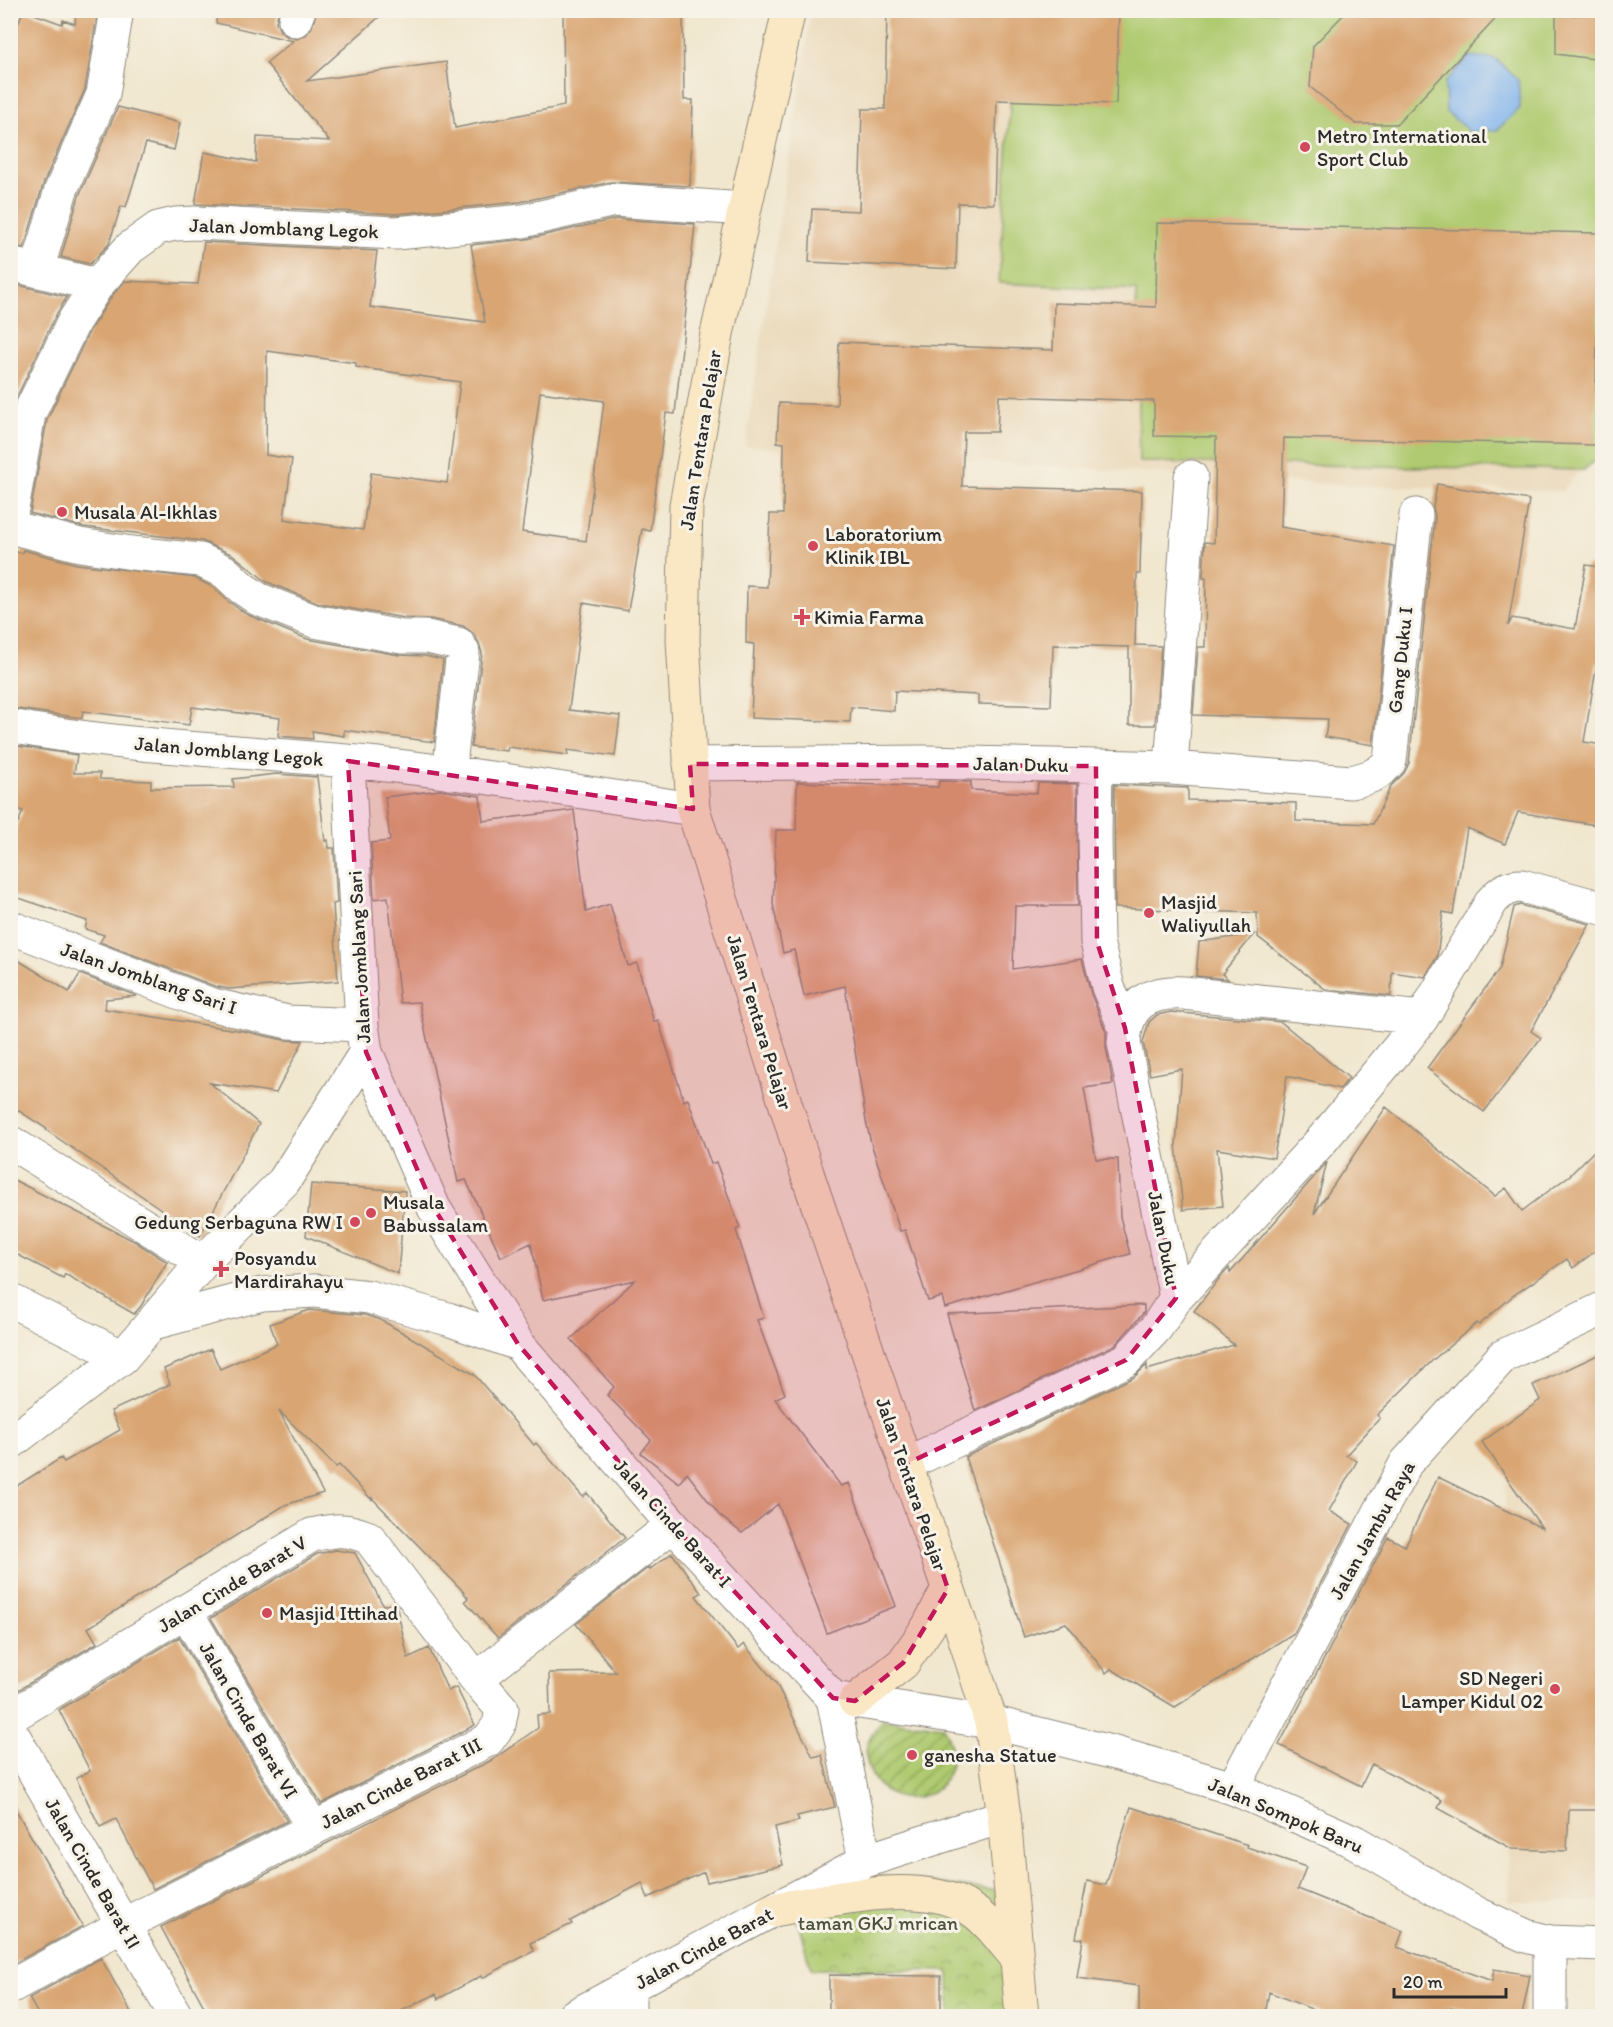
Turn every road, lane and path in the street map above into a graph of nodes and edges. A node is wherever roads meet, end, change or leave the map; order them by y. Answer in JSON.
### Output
{"nodes":[{"id":1,"x":117,"y":10,"type":"edge"},
{"id":2,"x":789,"y":10,"type":"edge"},
{"id":3,"x":744,"y":209,"type":"junction"},
{"id":4,"x":24,"y":267,"type":"edge"},
{"id":5,"x":97,"y":285,"type":"junction"},
{"id":6,"x":1191,"y":477,"type":"dead end"},
{"id":7,"x":12,"y":509,"type":"edge"},
{"id":8,"x":1416,"y":515,"type":"dead end"},
{"id":9,"x":10,"y":726,"type":"edge"},
{"id":10,"x":348,"y":761,"type":"junction"},
{"id":11,"x":690,"y":764,"type":"junction"},
{"id":12,"x":1096,"y":766,"type":"junction"},
{"id":13,"x":1171,"y":768,"type":"junction"},
{"id":14,"x":449,"y":772,"type":"junction"},
{"id":15,"x":1352,"y":782,"type":"joint"},
{"id":16,"x":693,"y":809,"type":"junction"},
{"id":17,"x":1602,"y":908,"type":"edge"},
{"id":18,"x":10,"y":927,"type":"edge"},
{"id":19,"x":1422,"y":1018,"type":"junction"},
{"id":20,"x":1125,"y":1029,"type":"junction"},
{"id":21,"x":364,"y":1039,"type":"junction"},
{"id":22,"x":10,"y":1142,"type":"edge"},
{"id":23,"x":203,"y":1262,"type":"junction"},
{"id":24,"x":1176,"y":1298,"type":"junction"},
{"id":25,"x":10,"y":1300,"type":"edge"},
{"id":26,"x":1602,"y":1309,"type":"edge"},
{"id":27,"x":153,"y":1323,"type":"junction"},
{"id":28,"x":518,"y":1344,"type":"junction"},
{"id":29,"x":123,"y":1357,"type":"junction"},
{"id":30,"x":10,"y":1443,"type":"edge"},
{"id":31,"x":906,"y":1464,"type":"junction"},
{"id":32,"x":673,"y":1525,"type":"junction"},
{"id":33,"x":948,"y":1588,"type":"junction"},
{"id":34,"x":186,"y":1612,"type":"junction"},
{"id":35,"x":476,"y":1679,"type":"junction"},
{"id":36,"x":844,"y":1700,"type":"junction"},
{"id":37,"x":10,"y":1717,"type":"edge"},
{"id":38,"x":990,"y":1722,"type":"junction"},
{"id":39,"x":10,"y":1730,"type":"edge"},
{"id":40,"x":1233,"y":1788,"type":"junction"},
{"id":41,"x":1004,"y":1816,"type":"junction"},
{"id":42,"x":313,"y":1828,"type":"junction"},
{"id":43,"x":865,"y":1861,"type":"junction"},
{"id":44,"x":774,"y":1910,"type":"junction"},
{"id":45,"x":123,"y":1925,"type":"junction"},
{"id":46,"x":1550,"y":1942,"type":"junction"},
{"id":47,"x":1602,"y":1944,"type":"edge"},
{"id":48,"x":1017,"y":1958,"type":"junction"},
{"id":49,"x":10,"y":1987,"type":"edge"},
{"id":50,"x":629,"y":2002,"type":"edge"},
{"id":51,"x":176,"y":2016,"type":"edge"},
{"id":52,"x":574,"y":2016,"type":"edge"},
{"id":53,"x":1022,"y":2016,"type":"edge"},
{"id":54,"x":1550,"y":2016,"type":"edge"}],
"edges":[{"from":1,"to":4,"type":"street"},
{"from":2,"to":3,"type":"main road","name":"Jalan Tentara Pelajar"},
{"from":3,"to":5,"type":"street","name":"Jalan Jomblang Legok"},
{"from":3,"to":11,"type":"main road","name":"Jalan Tentara Pelajar"},
{"from":4,"to":5,"type":"street"},
{"from":5,"to":7,"type":"street","name":"Jalan Jomblang Legok"},
{"from":6,"to":13,"type":"street"},
{"from":7,"to":14,"type":"street","name":"Jalan Jomblang Legok"},
{"from":8,"to":15,"type":"street","name":"Gang Duku I"},
{"from":9,"to":10,"type":"street","name":"Jalan Jomblang Legok"},
{"from":10,"to":14,"type":"street","name":"Jalan Jomblang Legok"},
{"from":10,"to":21,"type":"street","name":"Jalan Jomblang Sari"},
{"from":11,"to":12,"type":"street","name":"Jalan Duku"},
{"from":11,"to":16,"type":"main road","name":"Jalan Tentara Pelajar"},
{"from":12,"to":13,"type":"street","name":"Jalan Duku"},
{"from":12,"to":20,"type":"street","name":"Jalan Duku"},
{"from":13,"to":15,"type":"street","name":"Jalan Duku"},
{"from":14,"to":16,"type":"street","name":"Jalan Jomblang Legok"},
{"from":16,"to":31,"type":"main road","name":"Jalan Tentara Pelajar"},
{"from":17,"to":19,"type":"street","name":"Jalan Duku"},
{"from":18,"to":21,"type":"street","name":"Jalan Jomblang Sari I"},
{"from":19,"to":20,"type":"street"},
{"from":19,"to":24,"type":"street","name":"Jalan Duku"},
{"from":20,"to":24,"type":"street","name":"Jalan Duku"},
{"from":21,"to":23,"type":"street","name":"Jalan Jomblang Sari"},
{"from":21,"to":28,"type":"street","name":"Jalan Cinde Barat I"},
{"from":22,"to":23,"type":"street"},
{"from":23,"to":27,"type":"street","name":"Jalan Jomblang Sari"},
{"from":24,"to":31,"type":"street","name":"Jalan Duku"},
{"from":25,"to":29,"type":"street"},
{"from":26,"to":40,"type":"street","name":"Jalan Jambu Raya"},
{"from":27,"to":28,"type":"street","name":"Jalan Cinde Barat I"},
{"from":27,"to":29,"type":"street","name":"Jalan Jomblang Sari"},
{"from":28,"to":32,"type":"street","name":"Jalan Cinde Barat I"},
{"from":29,"to":30,"type":"street","name":"Jalan Jomblang Sari"},
{"from":31,"to":33,"type":"main road","name":"Jalan Tentara Pelajar"},
{"from":32,"to":35,"type":"street"},
{"from":32,"to":36,"type":"street","name":"Jalan Cinde Barat I"},
{"from":33,"to":36,"type":"main road"},
{"from":33,"to":38,"type":"main road","name":"Jalan Tentara Pelajar"},
{"from":34,"to":35,"type":"street","name":"Jalan Cinde Barat V"},
{"from":34,"to":37,"type":"street","name":"Jalan Cinde Barat V"},
{"from":34,"to":42,"type":"street","name":"Jalan Cinde Barat VI"},
{"from":35,"to":42,"type":"street","name":"Jalan Cinde Barat III"},
{"from":36,"to":38,"type":"street"},
{"from":36,"to":43,"type":"street"},
{"from":38,"to":40,"type":"street","name":"Jalan Sompok Baru"},
{"from":38,"to":41,"type":"main road","name":"Jalan Tentara Pelajar"},
{"from":39,"to":45,"type":"street","name":"Jalan Cinde Barat II"},
{"from":40,"to":46,"type":"street","name":"Jalan Sompok Baru"},
{"from":41,"to":43,"type":"street","name":"Jalan Cinde Barat"},
{"from":41,"to":48,"type":"main road","name":"Jalan Tentara Pelajar"},
{"from":42,"to":45,"type":"street","name":"Jalan Cinde Barat III"},
{"from":43,"to":44,"type":"street","name":"Jalan Cinde Barat"},
{"from":44,"to":48,"type":"main road"},
{"from":44,"to":50,"type":"street","name":"Jalan Cinde Barat"},
{"from":45,"to":49,"type":"street","name":"Jalan Cinde Barat III"},
{"from":45,"to":51,"type":"street","name":"Jalan Cinde Barat II"},
{"from":46,"to":47,"type":"street","name":"Jalan Sompok Baru"},
{"from":46,"to":54,"type":"street"},
{"from":48,"to":53,"type":"main road","name":"Jalan Tentara Pelajar"},
{"from":50,"to":52,"type":"street","name":"Jalan Cinde Barat"}]}
